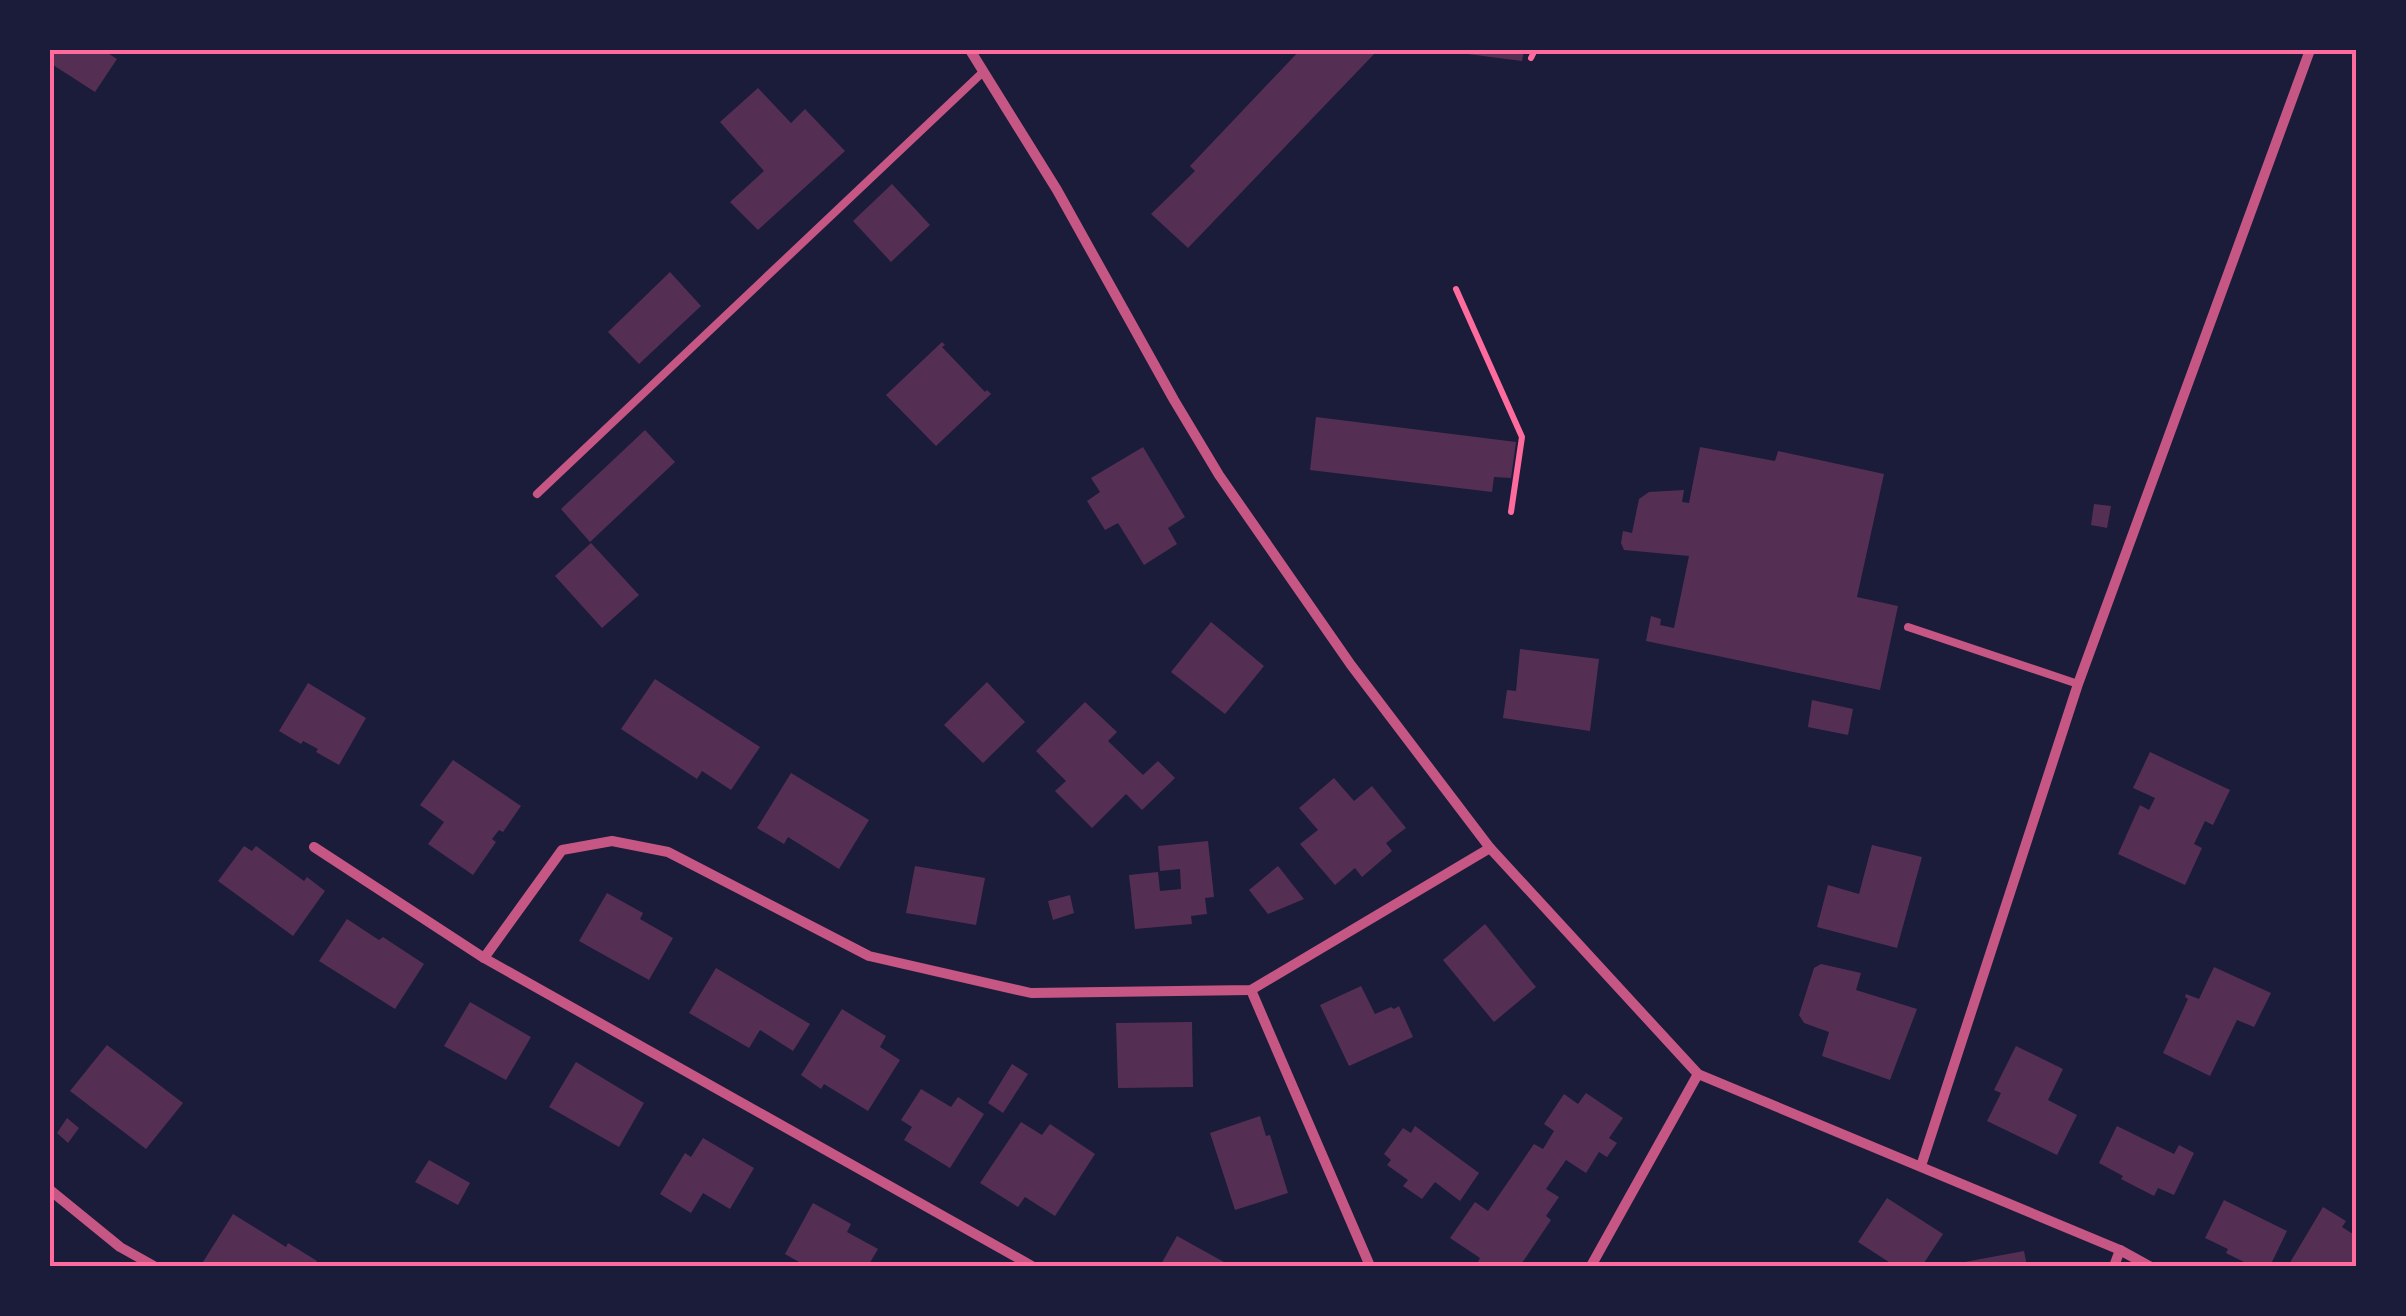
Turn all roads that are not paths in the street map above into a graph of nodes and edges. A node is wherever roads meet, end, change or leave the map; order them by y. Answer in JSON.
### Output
{"nodes":[{"id":1,"x":970,"y":50,"type":"edge"},
{"id":2,"x":2310,"y":50,"type":"edge"},
{"id":3,"x":983,"y":72,"type":"junction"},
{"id":4,"x":537,"y":494,"type":"dead end"},
{"id":5,"x":1908,"y":627,"type":"dead end"},
{"id":6,"x":2078,"y":684,"type":"junction"},
{"id":7,"x":314,"y":847,"type":"dead end"},
{"id":8,"x":1490,"y":848,"type":"junction"},
{"id":9,"x":484,"y":958,"type":"junction"},
{"id":10,"x":1251,"y":990,"type":"junction"},
{"id":11,"x":1698,"y":1074,"type":"junction"},
{"id":12,"x":1921,"y":1166,"type":"junction"},
{"id":13,"x":50,"y":1190,"type":"edge"},
{"id":14,"x":2120,"y":1250,"type":"junction"},
{"id":15,"x":154,"y":1266,"type":"edge"},
{"id":16,"x":1032,"y":1266,"type":"edge"},
{"id":17,"x":1370,"y":1266,"type":"edge"},
{"id":18,"x":1590,"y":1266,"type":"edge"},
{"id":19,"x":2114,"y":1266,"type":"edge"},
{"id":20,"x":2149,"y":1266,"type":"edge"}],
"edges":[{"from":1,"to":3,"type":"street"},
{"from":2,"to":6,"type":"street"},
{"from":3,"to":4,"type":"lane"},
{"from":3,"to":8,"type":"street"},
{"from":5,"to":6,"type":"lane"},
{"from":6,"to":12,"type":"street"},
{"from":7,"to":9,"type":"street"},
{"from":8,"to":10,"type":"street"},
{"from":8,"to":11,"type":"street"},
{"from":9,"to":10,"type":"street"},
{"from":9,"to":16,"type":"street"},
{"from":10,"to":17,"type":"street"},
{"from":11,"to":12,"type":"street"},
{"from":11,"to":18,"type":"street"},
{"from":12,"to":14,"type":"street"},
{"from":13,"to":15,"type":"street"},
{"from":14,"to":19,"type":"street"},
{"from":14,"to":20,"type":"street"}]}
